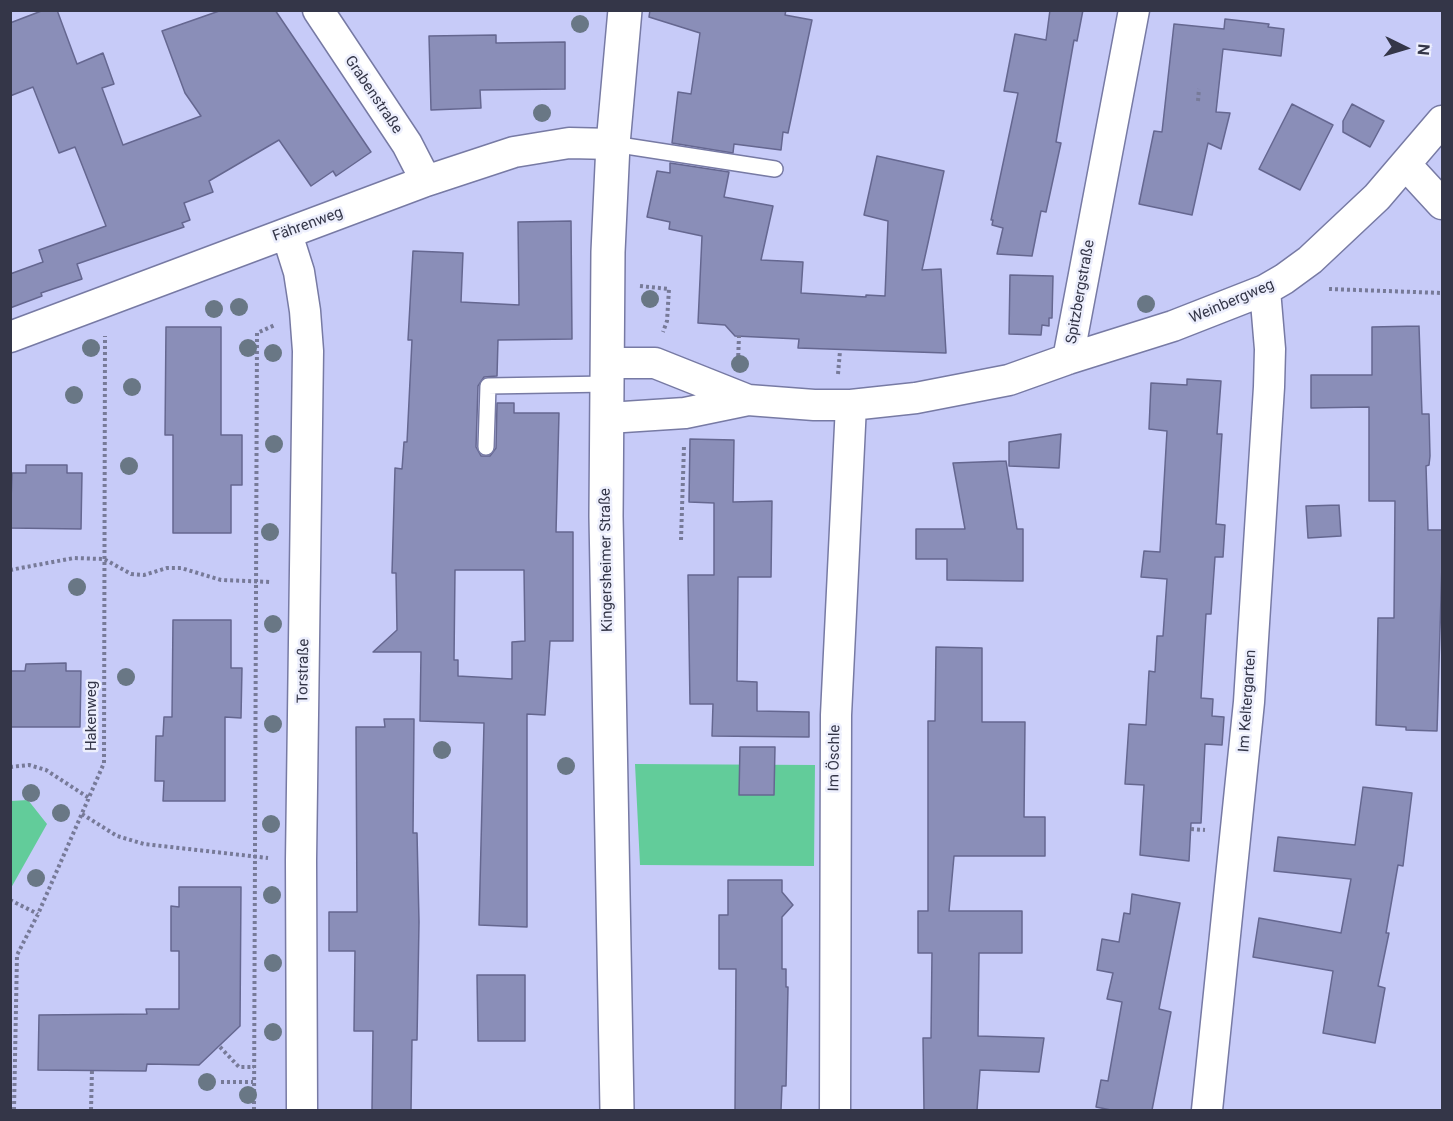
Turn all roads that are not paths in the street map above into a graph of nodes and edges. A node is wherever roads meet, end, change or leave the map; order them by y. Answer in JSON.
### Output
{"nodes":[{"id":1,"x":318,"y":10,"type":"edge"},
{"id":2,"x":625,"y":10,"type":"edge"},
{"id":3,"x":1134,"y":10,"type":"edge"},
{"id":4,"x":1443,"y":121,"type":"edge"},
{"id":5,"x":613,"y":144,"type":"junction"},
{"id":6,"x":1407,"y":166,"type":"junction"},
{"id":7,"x":775,"y":169,"type":"dead end"},
{"id":8,"x":426,"y":181,"type":"junction"},
{"id":9,"x":1443,"y":204,"type":"edge"},
{"id":10,"x":287,"y":234,"type":"junction"},
{"id":11,"x":1275,"y":285,"type":"junction"},
{"id":12,"x":10,"y":337,"type":"edge"},
{"id":13,"x":1068,"y":358,"type":"junction"},
{"id":14,"x":608,"y":374,"type":"junction"},
{"id":15,"x":748,"y":400,"type":"junction"},
{"id":16,"x":851,"y":405,"type":"junction"},
{"id":17,"x":608,"y":418,"type":"junction"},
{"id":18,"x":486,"y":447,"type":"dead end"},
{"id":19,"x":302,"y":1110,"type":"edge"},
{"id":20,"x":616,"y":1110,"type":"edge"},
{"id":21,"x":835,"y":1110,"type":"edge"},
{"id":22,"x":1207,"y":1110,"type":"edge"}],
"edges":[{"from":1,"to":8,"type":"street","name":"Grabenstraße"},
{"from":2,"to":5,"type":"main road","name":"Kingersheimer Straße"},
{"from":3,"to":13,"type":"street","name":"Spitzbergstraße"},
{"from":4,"to":6,"type":"street","name":"Weinbergweg"},
{"from":5,"to":7,"type":"lane"},
{"from":5,"to":8,"type":"street","name":"Fährenweg"},
{"from":5,"to":14,"type":"main road","name":"Kingersheimer Straße"},
{"from":6,"to":9,"type":"street"},
{"from":6,"to":11,"type":"street","name":"Weinbergweg"},
{"from":8,"to":10,"type":"street","name":"Fährenweg"},
{"from":10,"to":12,"type":"street","name":"Fährenweg"},
{"from":10,"to":19,"type":"street","name":"Torstraße"},
{"from":11,"to":13,"type":"street","name":"Weinbergweg"},
{"from":11,"to":22,"type":"street","name":"Im Keltergarten"},
{"from":13,"to":16,"type":"street","name":"Spitzbergstraße"},
{"from":14,"to":15,"type":"street","name":"Spitzbergstraße"},
{"from":14,"to":17,"type":"main road","name":"Kingersheimer Straße"},
{"from":14,"to":18,"type":"lane"},
{"from":15,"to":16,"type":"street","name":"Spitzbergstraße"},
{"from":15,"to":17,"type":"street","name":"Spitzbergstraße"},
{"from":16,"to":21,"type":"street","name":"Im Öschle"},
{"from":17,"to":20,"type":"main road","name":"Kingersheimer Straße"}]}
